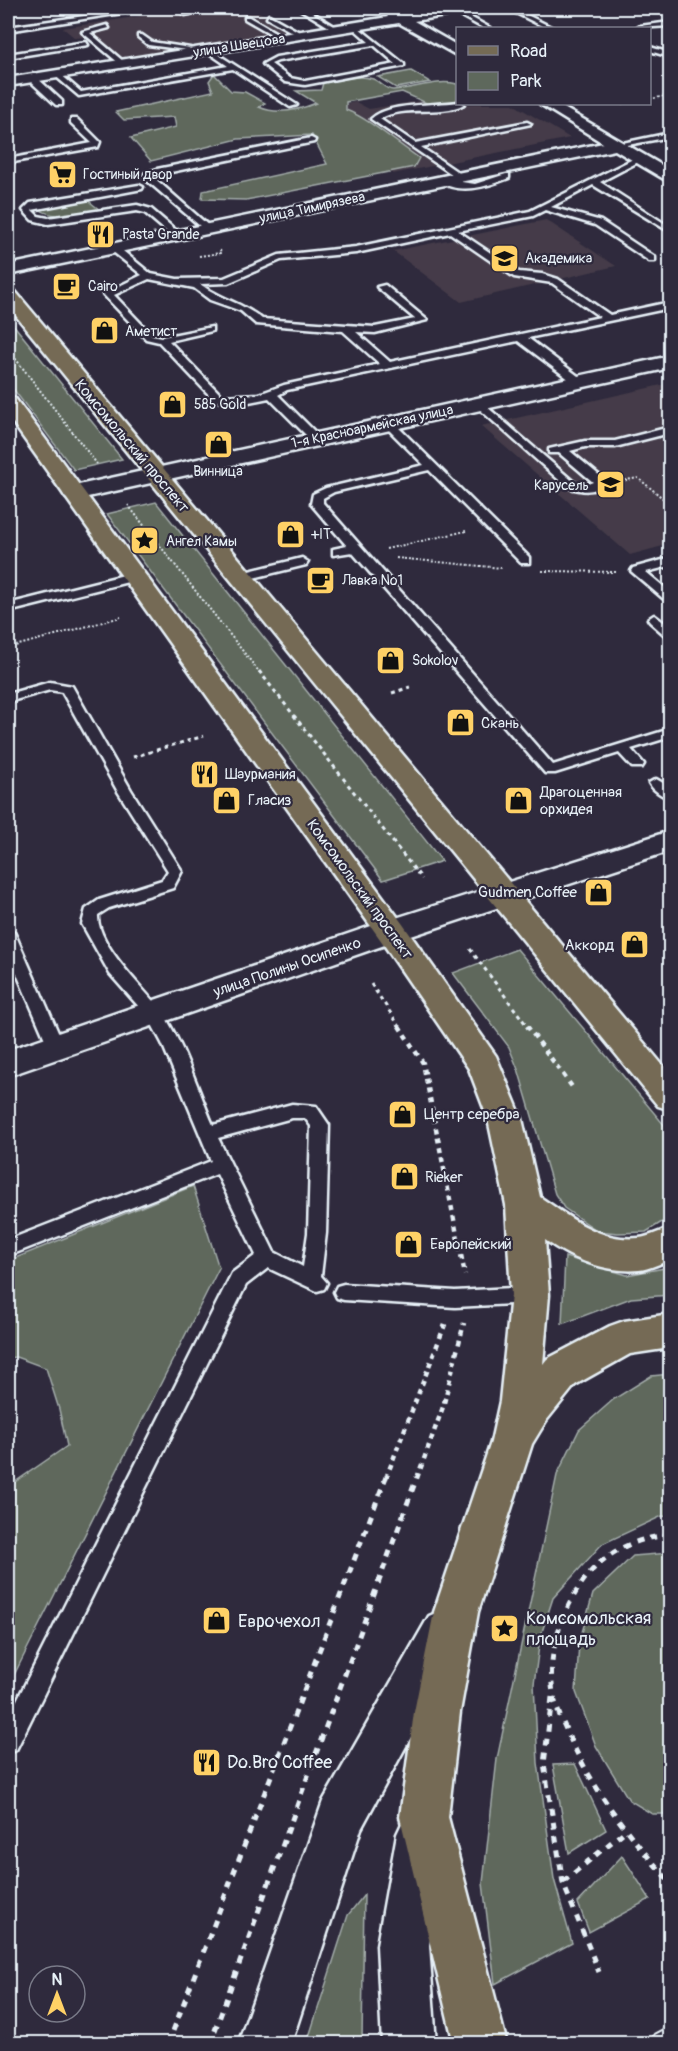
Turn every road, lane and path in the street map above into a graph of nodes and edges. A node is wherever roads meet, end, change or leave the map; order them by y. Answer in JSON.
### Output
{"nodes":[{"id":1,"x":150,"y":8,"type":"edge"},
{"id":2,"x":177,"y":8,"type":"edge"},
{"id":3,"x":301,"y":8,"type":"edge"},
{"id":4,"x":380,"y":8,"type":"edge"},
{"id":5,"x":470,"y":8,"type":"edge"},
{"id":6,"x":509,"y":8,"type":"edge"},
{"id":7,"x":454,"y":10,"type":"junction"},
{"id":8,"x":187,"y":14,"type":"dead end"},
{"id":9,"x":269,"y":17,"type":"dead end"},
{"id":10,"x":247,"y":18,"type":"dead end"},
{"id":11,"x":399,"y":18,"type":"junction"},
{"id":12,"x":670,"y":24,"type":"edge"},
{"id":13,"x":354,"y":26,"type":"junction"},
{"id":14,"x":107,"y":27,"type":"dead end"},
{"id":15,"x":486,"y":27,"type":"edge"},
{"id":16,"x":548,"y":27,"type":"edge"},
{"id":17,"x":648,"y":27,"type":"edge"},
{"id":18,"x":8,"y":29,"type":"edge"},
{"id":19,"x":336,"y":29,"type":"junction"},
{"id":20,"x":301,"y":35,"type":"junction"},
{"id":21,"x":140,"y":36,"type":"dead end"},
{"id":22,"x":174,"y":38,"type":"dead end"},
{"id":23,"x":282,"y":38,"type":"junction"},
{"id":24,"x":375,"y":43,"type":"junction"},
{"id":25,"x":86,"y":44,"type":"dead end"},
{"id":26,"x":8,"y":48,"type":"edge"},
{"id":27,"x":651,"y":49,"type":"edge"},
{"id":28,"x":197,"y":50,"type":"junction"},
{"id":29,"x":456,"y":51,"type":"edge"},
{"id":30,"x":670,"y":55,"type":"edge"},
{"id":31,"x":11,"y":56,"type":"edge"},
{"id":32,"x":122,"y":63,"type":"junction"},
{"id":33,"x":232,"y":67,"type":"junction"},
{"id":34,"x":57,"y":74,"type":"junction"},
{"id":35,"x":32,"y":78,"type":"junction"},
{"id":36,"x":8,"y":82,"type":"edge"},
{"id":37,"x":670,"y":95,"type":"edge"},
{"id":38,"x":651,"y":99,"type":"edge"},
{"id":39,"x":59,"y":103,"type":"dead end"},
{"id":40,"x":293,"y":105,"type":"dead end"},
{"id":41,"x":456,"y":105,"type":"edge"},
{"id":42,"x":549,"y":105,"type":"edge"},
{"id":43,"x":74,"y":121,"type":"dead end"},
{"id":44,"x":526,"y":124,"type":"dead end"},
{"id":45,"x":670,"y":135,"type":"edge"},
{"id":46,"x":311,"y":140,"type":"dead end"},
{"id":47,"x":617,"y":145,"type":"junction"},
{"id":48,"x":414,"y":147,"type":"junction"},
{"id":49,"x":639,"y":158,"type":"junction"},
{"id":50,"x":8,"y":161,"type":"edge"},
{"id":51,"x":506,"y":176,"type":"dead end"},
{"id":52,"x":670,"y":176,"type":"edge"},
{"id":53,"x":459,"y":177,"type":"junction"},
{"id":54,"x":442,"y":181,"type":"junction"},
{"id":55,"x":593,"y":181,"type":"junction"},
{"id":56,"x":139,"y":187,"type":"dead end"},
{"id":57,"x":542,"y":207,"type":"junction"},
{"id":58,"x":207,"y":229,"type":"junction"},
{"id":59,"x":451,"y":230,"type":"junction"},
{"id":60,"x":670,"y":230,"type":"edge"},
{"id":61,"x":176,"y":235,"type":"junction"},
{"id":62,"x":115,"y":249,"type":"junction"},
{"id":63,"x":652,"y":260,"type":"dead end"},
{"id":64,"x":8,"y":270,"type":"edge"},
{"id":65,"x":148,"y":276,"type":"junction"},
{"id":66,"x":177,"y":282,"type":"junction"},
{"id":67,"x":382,"y":287,"type":"dead end"},
{"id":68,"x":8,"y":295,"type":"edge"},
{"id":69,"x":670,"y":305,"type":"edge"},
{"id":70,"x":609,"y":319,"type":"junction"},
{"id":71,"x":346,"y":328,"type":"junction"},
{"id":72,"x":209,"y":329,"type":"dead end"},
{"id":73,"x":521,"y":338,"type":"junction"},
{"id":74,"x":162,"y":340,"type":"junction"},
{"id":75,"x":8,"y":349,"type":"edge"},
{"id":76,"x":670,"y":362,"type":"edge"},
{"id":77,"x":388,"y":366,"type":"junction"},
{"id":78,"x":578,"y":381,"type":"junction"},
{"id":79,"x":272,"y":396,"type":"junction"},
{"id":80,"x":478,"y":403,"type":"junction"},
{"id":81,"x":11,"y":414,"type":"edge"},
{"id":82,"x":388,"y":423,"type":"junction"},
{"id":83,"x":670,"y":430,"type":"edge"},
{"id":84,"x":316,"y":439,"type":"junction"},
{"id":85,"x":561,"y":449,"type":"junction"},
{"id":86,"x":538,"y":454,"type":"junction"},
{"id":87,"x":432,"y":466,"type":"junction"},
{"id":88,"x":101,"y":469,"type":"dead end"},
{"id":89,"x":155,"y":473,"type":"junction"},
{"id":90,"x":594,"y":487,"type":"junction"},
{"id":91,"x":74,"y":493,"type":"junction"},
{"id":92,"x":128,"y":504,"type":"dead end"},
{"id":93,"x":670,"y":504,"type":"edge"},
{"id":94,"x":490,"y":526,"type":"junction"},
{"id":95,"x":360,"y":551,"type":"junction"},
{"id":96,"x":337,"y":552,"type":"dead end"},
{"id":97,"x":525,"y":560,"type":"dead end"},
{"id":98,"x":302,"y":562,"type":"dead end"},
{"id":99,"x":670,"y":562,"type":"edge"},
{"id":100,"x":136,"y":576,"type":"junction"},
{"id":101,"x":241,"y":577,"type":"junction"},
{"id":102,"x":669,"y":597,"type":"dead end"},
{"id":103,"x":8,"y":608,"type":"edge"},
{"id":104,"x":121,"y":617,"type":"dead end"},
{"id":105,"x":654,"y":619,"type":"dead end"},
{"id":106,"x":670,"y":633,"type":"edge"},
{"id":107,"x":8,"y":647,"type":"edge"},
{"id":108,"x":410,"y":687,"type":"dead end"},
{"id":109,"x":392,"y":693,"type":"dead end"},
{"id":110,"x":8,"y":698,"type":"edge"},
{"id":111,"x":670,"y":733,"type":"edge"},
{"id":112,"x":204,"y":736,"type":"dead end"},
{"id":113,"x":622,"y":748,"type":"junction"},
{"id":114,"x":110,"y":764,"type":"junction"},
{"id":115,"x":637,"y":764,"type":"dead end"},
{"id":116,"x":656,"y":783,"type":"dead end"},
{"id":117,"x":670,"y":794,"type":"edge"},
{"id":118,"x":670,"y":841,"type":"edge"},
{"id":119,"x":422,"y":879,"type":"dead end"},
{"id":120,"x":503,"y":895,"type":"junction"},
{"id":121,"x":391,"y":931,"type":"junction"},
{"id":122,"x":8,"y":936,"type":"edge"},
{"id":123,"x":470,"y":949,"type":"dead end"},
{"id":124,"x":371,"y":984,"type":"dead end"},
{"id":125,"x":154,"y":1013,"type":"junction"},
{"id":126,"x":56,"y":1046,"type":"junction"},
{"id":127,"x":8,"y":1063,"type":"edge"},
{"id":128,"x":573,"y":1088,"type":"dead end"},
{"id":129,"x":670,"y":1097,"type":"edge"},
{"id":130,"x":207,"y":1134,"type":"junction"},
{"id":131,"x":221,"y":1165,"type":"junction"},
{"id":132,"x":524,"y":1205,"type":"junction"},
{"id":133,"x":670,"y":1244,"type":"edge"},
{"id":134,"x":8,"y":1248,"type":"edge"},
{"id":135,"x":267,"y":1258,"type":"junction"},
{"id":136,"x":344,"y":1292,"type":"dead end"},
{"id":137,"x":530,"y":1295,"type":"junction"},
{"id":138,"x":462,"y":1299,"type":"junction"},
{"id":139,"x":670,"y":1331,"type":"edge"},
{"id":140,"x":512,"y":1442,"type":"junction"},
{"id":141,"x":670,"y":1536,"type":"edge"},
{"id":142,"x":456,"y":1612,"type":"junction"},
{"id":143,"x":552,"y":1696,"type":"junction"},
{"id":144,"x":8,"y":1742,"type":"edge"},
{"id":145,"x":424,"y":1817,"type":"junction"},
{"id":146,"x":625,"y":1831,"type":"junction"},
{"id":147,"x":670,"y":1882,"type":"edge"},
{"id":148,"x":563,"y":1883,"type":"junction"},
{"id":149,"x":599,"y":1972,"type":"dead end"},
{"id":150,"x":670,"y":2040,"type":"edge"},
{"id":151,"x":168,"y":2043,"type":"edge"},
{"id":152,"x":210,"y":2043,"type":"edge"},
{"id":153,"x":264,"y":2043,"type":"edge"},
{"id":154,"x":410,"y":2043,"type":"edge"},
{"id":155,"x":481,"y":2043,"type":"edge"},
{"id":156,"x":664,"y":2043,"type":"edge"}],
"edges":[{"from":1,"to":18,"type":"lane"},
{"from":2,"to":8,"type":"lane"},
{"from":3,"to":19,"type":"lane"},
{"from":4,"to":11,"type":"street"},
{"from":5,"to":7,"type":"street","name":"улица Швецова"},
{"from":6,"to":16,"type":"lane"},
{"from":7,"to":11,"type":"street","name":"улица Швецова"},
{"from":7,"to":15,"type":"lane"},
{"from":9,"to":20,"type":"lane"},
{"from":10,"to":23,"type":"lane"},
{"from":11,"to":13,"type":"street","name":"улица Швецова"},
{"from":11,"to":29,"type":"street"},
{"from":12,"to":17,"type":"lane"},
{"from":13,"to":19,"type":"street","name":"улица Швецова"},
{"from":13,"to":24,"type":"lane"},
{"from":14,"to":32,"type":"lane"},
{"from":19,"to":20,"type":"street","name":"улица Швецова"},
{"from":20,"to":23,"type":"street","name":"улица Швецова"},
{"from":21,"to":28,"type":"lane"},
{"from":22,"to":28,"type":"lane"},
{"from":23,"to":28,"type":"street","name":"улица Швецова"},
{"from":24,"to":24,"type":"lane"},
{"from":25,"to":31,"type":"lane"},
{"from":26,"to":31,"type":"lane"},
{"from":27,"to":30,"type":"lane"},
{"from":28,"to":32,"type":"street","name":"улица Швецова"},
{"from":28,"to":33,"type":"lane"},
{"from":32,"to":34,"type":"street","name":"улица Швецова"},
{"from":33,"to":34,"type":"lane"},
{"from":33,"to":40,"type":"lane"},
{"from":34,"to":35,"type":"street","name":"улица Швецова"},
{"from":35,"to":36,"type":"street","name":"улица Швецова"},
{"from":35,"to":39,"type":"lane"},
{"from":37,"to":38,"type":"path"},
{"from":41,"to":48,"type":"lane"},
{"from":42,"to":47,"type":"street"},
{"from":43,"to":50,"type":"lane"},
{"from":44,"to":48,"type":"lane"},
{"from":45,"to":47,"type":"lane"},
{"from":46,"to":58,"type":"lane"},
{"from":47,"to":49,"type":"street"},
{"from":47,"to":53,"type":"street","name":"улица Тимирязева"},
{"from":48,"to":53,"type":"lane"},
{"from":49,"to":52,"type":"street"},
{"from":49,"to":55,"type":"lane"},
{"from":51,"to":54,"type":"lane"},
{"from":53,"to":54,"type":"street","name":"улица Тимирязева"},
{"from":54,"to":58,"type":"street","name":"улица Тимирязева"},
{"from":55,"to":57,"type":"lane"},
{"from":55,"to":60,"type":"lane"},
{"from":56,"to":61,"type":"lane"},
{"from":57,"to":59,"type":"lane"},
{"from":57,"to":63,"type":"lane"},
{"from":58,"to":61,"type":"street","name":"улица Тимирязева"},
{"from":59,"to":66,"type":"lane"},
{"from":59,"to":70,"type":"lane"},
{"from":61,"to":62,"type":"street","name":"улица Тимирязева"},
{"from":62,"to":64,"type":"street","name":"улица Тимирязева"},
{"from":62,"to":65,"type":"lane"},
{"from":65,"to":66,"type":"lane"},
{"from":65,"to":74,"type":"lane"},
{"from":66,"to":71,"type":"lane"},
{"from":67,"to":71,"type":"lane"},
{"from":68,"to":89,"type":"main road","name":"Комсомольский проспект"},
{"from":69,"to":70,"type":"lane"},
{"from":70,"to":73,"type":"lane"},
{"from":71,"to":77,"type":"lane"},
{"from":72,"to":74,"type":"lane"},
{"from":73,"to":77,"type":"lane"},
{"from":73,"to":78,"type":"lane"},
{"from":74,"to":79,"type":"lane"},
{"from":75,"to":88,"type":"path"},
{"from":76,"to":78,"type":"street","name":"1-я Красноармейская улица"},
{"from":77,"to":79,"type":"lane"},
{"from":78,"to":80,"type":"street","name":"1-я Красноармейская улица"},
{"from":79,"to":84,"type":"lane"},
{"from":80,"to":82,"type":"street","name":"1-я Красноармейская улица"},
{"from":80,"to":86,"type":"lane"},
{"from":81,"to":91,"type":"main road","name":"Комсомольский проспект"},
{"from":82,"to":84,"type":"street","name":"1-я Красноармейская улица"},
{"from":82,"to":87,"type":"lane"},
{"from":83,"to":85,"type":"lane"},
{"from":84,"to":89,"type":"street","name":"1-я Красноармейская улица"},
{"from":85,"to":86,"type":"lane"},
{"from":85,"to":90,"type":"lane"},
{"from":86,"to":90,"type":"lane"},
{"from":87,"to":94,"type":"lane"},
{"from":87,"to":95,"type":"lane"},
{"from":89,"to":91,"type":"street","name":"1-я Красноармейская улица"},
{"from":89,"to":101,"type":"main road","name":"Комсомольский проспект"},
{"from":90,"to":93,"type":"path"},
{"from":91,"to":100,"type":"main road","name":"Комсомольский проспект"},
{"from":92,"to":119,"type":"path"},
{"from":94,"to":95,"type":"path"},
{"from":94,"to":97,"type":"lane"},
{"from":95,"to":96,"type":"lane"},
{"from":95,"to":113,"type":"lane"},
{"from":98,"to":101,"type":"lane"},
{"from":99,"to":102,"type":"lane"},
{"from":100,"to":103,"type":"lane"},
{"from":100,"to":121,"type":"main road","name":"Комсомольский проспект"},
{"from":101,"to":120,"type":"main road","name":"Комсомольский проспект"},
{"from":104,"to":107,"type":"path"},
{"from":105,"to":106,"type":"lane"},
{"from":108,"to":109,"type":"path"},
{"from":110,"to":114,"type":"lane"},
{"from":111,"to":113,"type":"lane"},
{"from":112,"to":114,"type":"path"},
{"from":113,"to":115,"type":"lane"},
{"from":114,"to":125,"type":"lane"},
{"from":116,"to":117,"type":"lane"},
{"from":118,"to":120,"type":"street","name":"улица Полины Осипенко"},
{"from":120,"to":121,"type":"street","name":"улица Полины Осипенко"},
{"from":120,"to":129,"type":"main road","name":"Комсомольский проспект"},
{"from":121,"to":125,"type":"street","name":"улица Полины Осипенко"},
{"from":121,"to":132,"type":"main road","name":"Комсомольский проспект"},
{"from":122,"to":126,"type":"lane"},
{"from":123,"to":128,"type":"path"},
{"from":124,"to":138,"type":"path"},
{"from":125,"to":126,"type":"street","name":"улица Полины Осипенко"},
{"from":125,"to":130,"type":"lane"},
{"from":126,"to":127,"type":"street","name":"улица Полины Осипенко"},
{"from":130,"to":131,"type":"lane"},
{"from":130,"to":135,"type":"lane"},
{"from":131,"to":134,"type":"lane"},
{"from":131,"to":135,"type":"lane"},
{"from":132,"to":133,"type":"main road"},
{"from":132,"to":137,"type":"main road","name":"Комсомольский проспект"},
{"from":135,"to":144,"type":"lane"},
{"from":136,"to":138,"type":"lane"},
{"from":137,"to":138,"type":"lane"},
{"from":137,"to":140,"type":"main road","name":"Комсомольский проспект"},
{"from":138,"to":151,"type":"path"},
{"from":138,"to":152,"type":"path"},
{"from":139,"to":140,"type":"main road"},
{"from":140,"to":142,"type":"main road"},
{"from":141,"to":143,"type":"path"},
{"from":142,"to":145,"type":"main road"},
{"from":142,"to":153,"type":"street"},
{"from":143,"to":146,"type":"path"},
{"from":143,"to":148,"type":"path"},
{"from":145,"to":154,"type":"street"},
{"from":145,"to":155,"type":"main road"},
{"from":146,"to":147,"type":"path"},
{"from":146,"to":148,"type":"path"},
{"from":148,"to":149,"type":"path"},
{"from":150,"to":156,"type":"lane"}]}
